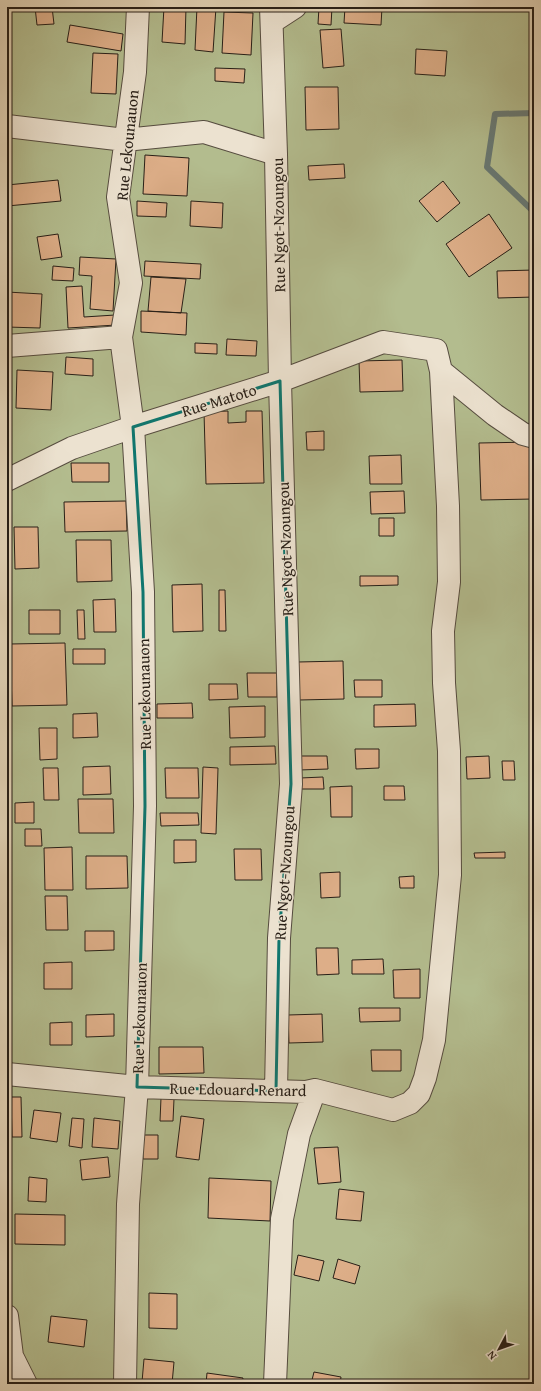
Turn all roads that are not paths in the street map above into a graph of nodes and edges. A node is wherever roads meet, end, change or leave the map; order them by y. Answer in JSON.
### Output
{"nodes":[{"id":1,"x":138,"y":7,"type":"edge"},
{"id":2,"x":294,"y":7,"type":"edge"},
{"id":3,"x":272,"y":14,"type":"edge"},
{"id":4,"x":7,"y":126,"type":"edge"},
{"id":5,"x":125,"y":140,"type":"junction"},
{"id":6,"x":276,"y":154,"type":"junction"},
{"id":7,"x":121,"y":337,"type":"junction"},
{"id":8,"x":7,"y":346,"type":"edge"},
{"id":9,"x":441,"y":371,"type":"junction"},
{"id":10,"x":280,"y":380,"type":"junction"},
{"id":11,"x":133,"y":427,"type":"junction"},
{"id":12,"x":534,"y":437,"type":"edge"},
{"id":13,"x":7,"y":480,"type":"edge"},
{"id":14,"x":7,"y":1074,"type":"edge"},
{"id":15,"x":137,"y":1087,"type":"junction"},
{"id":16,"x":315,"y":1090,"type":"junction"},
{"id":17,"x":276,"y":1091,"type":"junction"},
{"id":18,"x":7,"y":1316,"type":"edge"},
{"id":19,"x":26,"y":1384,"type":"edge"},
{"id":20,"x":125,"y":1384,"type":"edge"},
{"id":21,"x":275,"y":1384,"type":"edge"}],
"edges":[{"from":1,"to":5,"type":"street","name":"Rue Lekounauon"},
{"from":2,"to":3,"type":"street"},
{"from":3,"to":6,"type":"street","name":"Rue Ngot-Nzoungou"},
{"from":4,"to":5,"type":"street"},
{"from":5,"to":6,"type":"street"},
{"from":5,"to":7,"type":"street","name":"Rue Lekounauon"},
{"from":6,"to":10,"type":"street","name":"Rue Ngot-Nzoungou"},
{"from":7,"to":8,"type":"street"},
{"from":7,"to":11,"type":"street","name":"Rue Lekounauon"},
{"from":9,"to":10,"type":"street","name":"Rue Matoto"},
{"from":9,"to":12,"type":"street"},
{"from":9,"to":16,"type":"street"},
{"from":10,"to":11,"type":"street","name":"Rue Matoto"},
{"from":10,"to":17,"type":"street","name":"Rue Ngot-Nzoungou"},
{"from":11,"to":13,"type":"street","name":"Rue Matoto"},
{"from":11,"to":15,"type":"street","name":"Rue Lekounauon"},
{"from":14,"to":15,"type":"street","name":"Rue Edouard Renard"},
{"from":15,"to":17,"type":"street","name":"Rue Edouard Renard"},
{"from":15,"to":20,"type":"street","name":"Rue Lekounauon"},
{"from":16,"to":17,"type":"street","name":"Rue Edouard Renard"},
{"from":16,"to":21,"type":"street","name":"Rue Edouard Renard"},
{"from":18,"to":19,"type":"street"}]}
